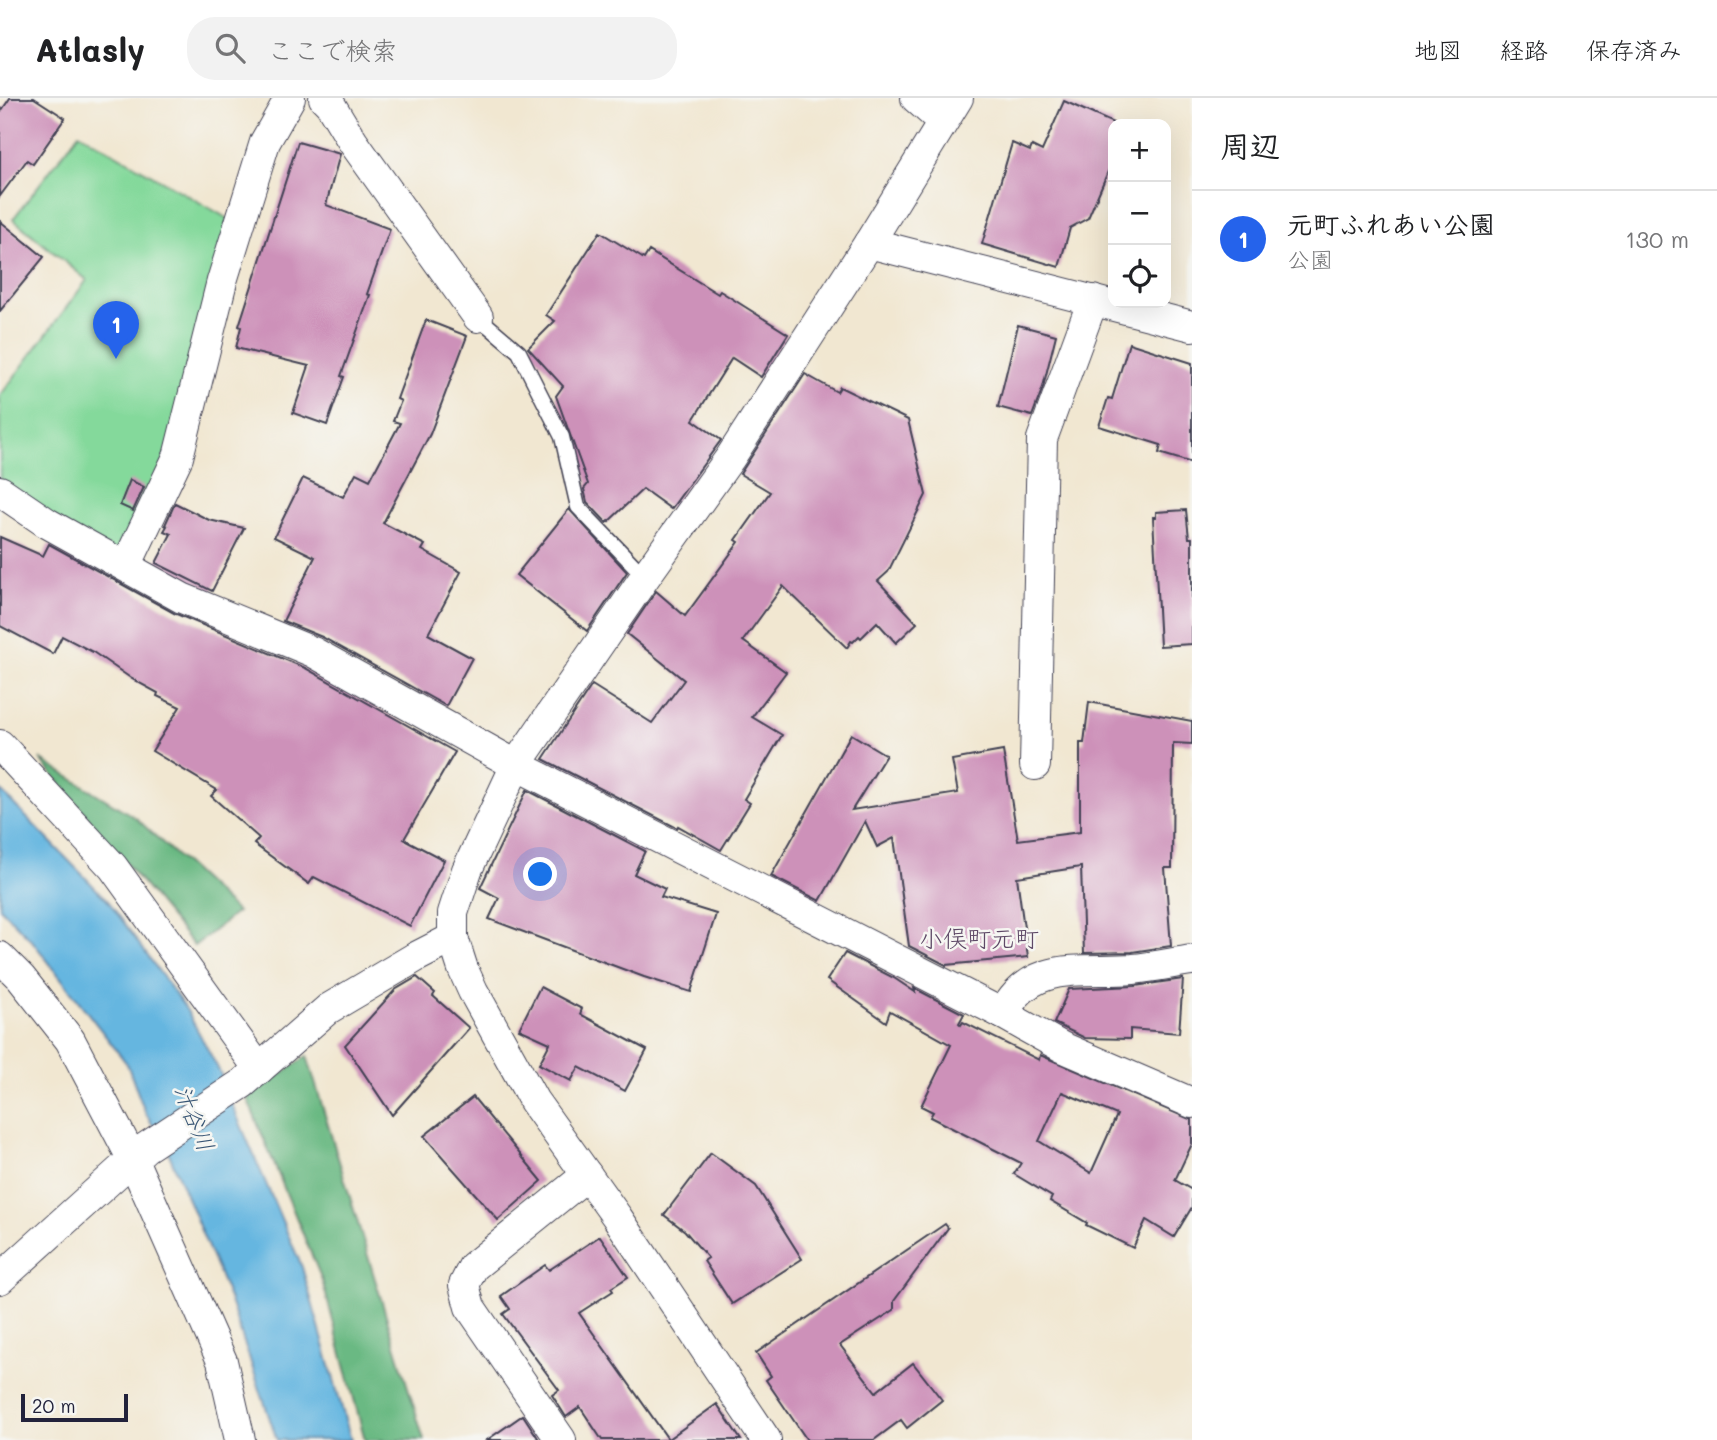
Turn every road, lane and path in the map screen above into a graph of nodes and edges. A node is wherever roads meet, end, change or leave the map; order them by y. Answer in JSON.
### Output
{"nodes":[{"id":1,"x":290,"y":98,"type":"edge"},
{"id":2,"x":324,"y":98,"type":"edge"},
{"id":3,"x":916,"y":98,"type":"edge"},
{"id":4,"x":950,"y":110,"type":"edge"},
{"id":5,"x":869,"y":243,"type":"junction"},
{"id":6,"x":1093,"y":300,"type":"junction"},
{"id":7,"x":478,"y":317,"type":"joint"},
{"id":8,"x":1192,"y":326,"type":"edge"},
{"id":9,"x":0,"y":491,"type":"edge"},
{"id":10,"x":126,"y":566,"type":"junction"},
{"id":11,"x":645,"y":577,"type":"junction"},
{"id":12,"x":0,"y":745,"type":"edge"},
{"id":13,"x":516,"y":765,"type":"junction"},
{"id":14,"x":1035,"y":765,"type":"dead end"},
{"id":15,"x":453,"y":938,"type":"junction"},
{"id":16,"x":0,"y":957,"type":"edge"},
{"id":17,"x":1192,"y":960,"type":"edge"},
{"id":18,"x":1003,"y":1014,"type":"junction"},
{"id":19,"x":251,"y":1076,"type":"junction"},
{"id":20,"x":1192,"y":1102,"type":"edge"},
{"id":21,"x":139,"y":1154,"type":"junction"},
{"id":22,"x":587,"y":1175,"type":"junction"},
{"id":23,"x":0,"y":1279,"type":"edge"},
{"id":24,"x":240,"y":1440,"type":"edge"},
{"id":25,"x":561,"y":1440,"type":"edge"},
{"id":26,"x":766,"y":1440,"type":"edge"}],
"edges":[{"from":1,"to":10,"type":"street"},
{"from":2,"to":7,"type":"street"},
{"from":3,"to":4,"type":"street"},
{"from":4,"to":5,"type":"street"},
{"from":5,"to":6,"type":"street"},
{"from":5,"to":11,"type":"street"},
{"from":6,"to":8,"type":"street"},
{"from":6,"to":14,"type":"street"},
{"from":7,"to":11,"type":"lane"},
{"from":9,"to":10,"type":"street"},
{"from":10,"to":13,"type":"street"},
{"from":11,"to":13,"type":"street"},
{"from":12,"to":19,"type":"street"},
{"from":13,"to":15,"type":"street"},
{"from":13,"to":18,"type":"street"},
{"from":15,"to":19,"type":"street"},
{"from":15,"to":22,"type":"street"},
{"from":16,"to":21,"type":"street"},
{"from":17,"to":18,"type":"street"},
{"from":18,"to":20,"type":"street"},
{"from":19,"to":21,"type":"street"},
{"from":21,"to":23,"type":"street"},
{"from":21,"to":24,"type":"street"},
{"from":22,"to":25,"type":"street"},
{"from":22,"to":26,"type":"street"}]}
